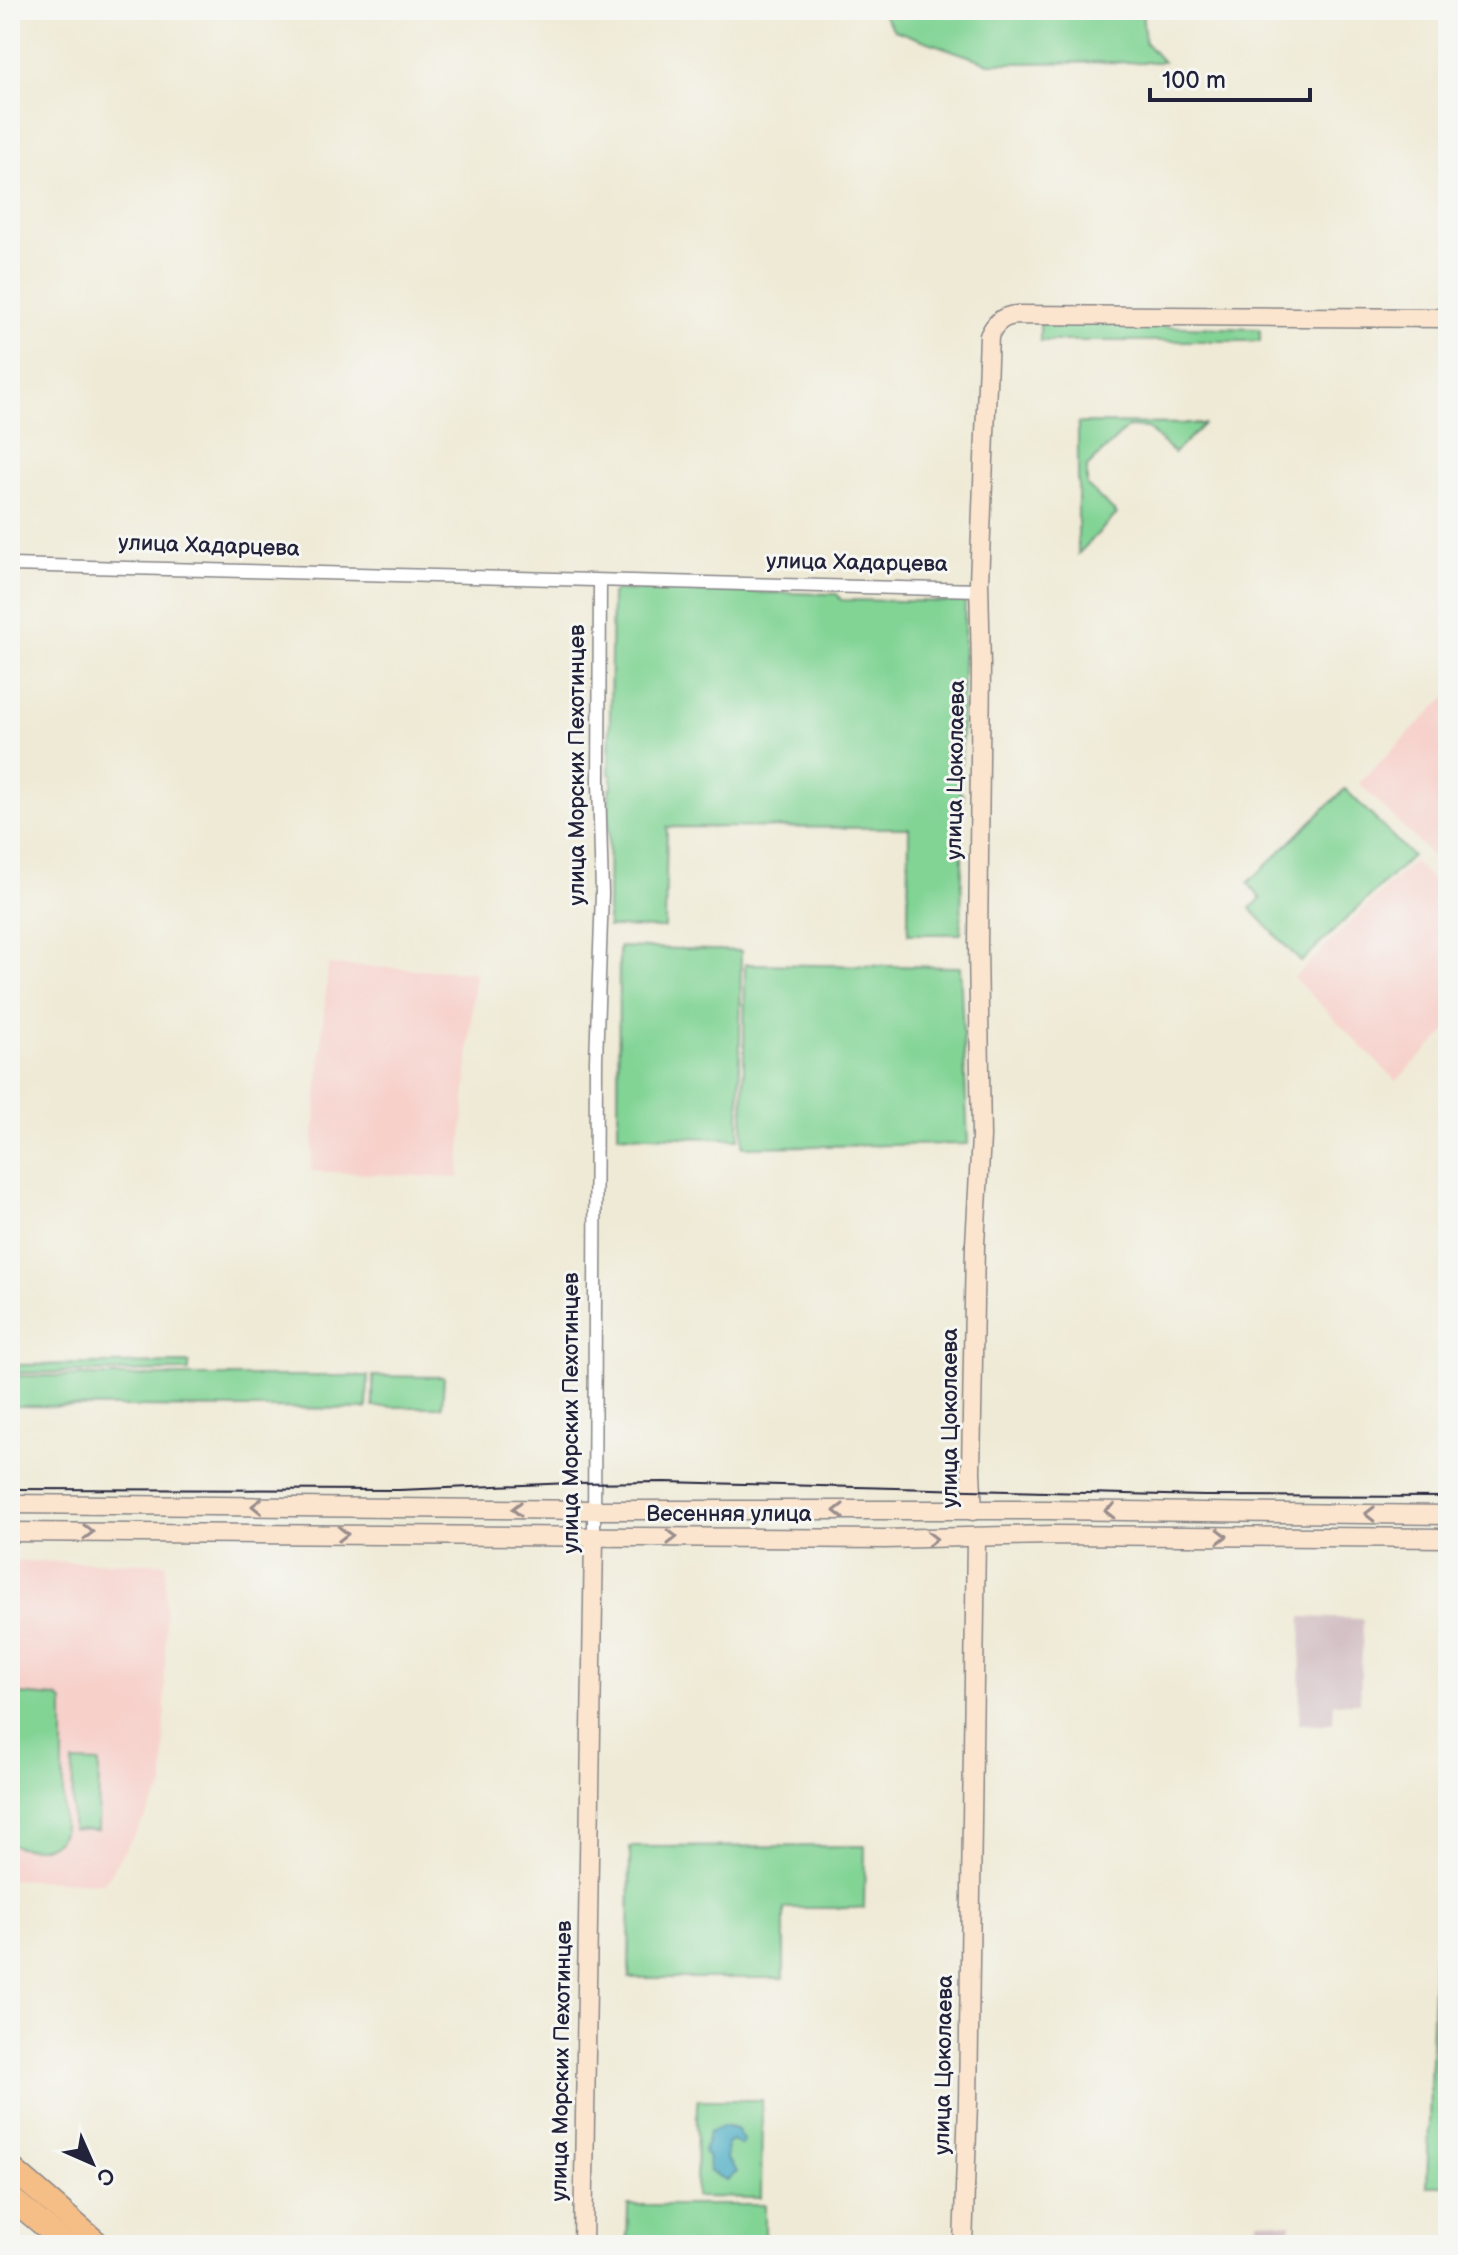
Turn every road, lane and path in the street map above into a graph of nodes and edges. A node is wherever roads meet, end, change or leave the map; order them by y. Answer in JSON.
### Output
{"nodes":[{"id":1,"x":1448,"y":318,"type":"edge"},
{"id":2,"x":10,"y":565,"type":"edge"},
{"id":3,"x":600,"y":581,"type":"junction"},
{"id":4,"x":979,"y":590,"type":"junction"},
{"id":5,"x":10,"y":1504,"type":"edge"},
{"id":6,"x":595,"y":1510,"type":"junction"},
{"id":7,"x":973,"y":1511,"type":"junction"},
{"id":8,"x":1448,"y":1515,"type":"edge"},
{"id":9,"x":10,"y":1532,"type":"edge"},
{"id":10,"x":594,"y":1537,"type":"junction"},
{"id":11,"x":976,"y":1538,"type":"junction"},
{"id":12,"x":1448,"y":1538,"type":"edge"},
{"id":13,"x":10,"y":2167,"type":"edge"},
{"id":14,"x":10,"y":2197,"type":"edge"},
{"id":15,"x":67,"y":2245,"type":"edge"},
{"id":16,"x":100,"y":2245,"type":"edge"},
{"id":17,"x":583,"y":2245,"type":"edge"},
{"id":18,"x":963,"y":2245,"type":"edge"}],
"edges":[{"from":1,"to":4,"type":"street","name":"улица Хадарцева"},
{"from":2,"to":3,"type":"street","name":"улица Хадарцева"},
{"from":3,"to":4,"type":"street","name":"улица Хадарцева"},
{"from":3,"to":6,"type":"street","name":"улица Морских Пехотинцев"},
{"from":4,"to":7,"type":"street","name":"улица Цоколаева"},
{"from":6,"to":5,"type":"street","name":"Весенняя улица","one_way":true},
{"from":7,"to":6,"type":"street","name":"Весенняя улица","one_way":true},
{"from":6,"to":10,"type":"street","name":"улица Морских Пехотинцев"},
{"from":8,"to":7,"type":"street","name":"Весенняя улица","one_way":true},
{"from":7,"to":11,"type":"street","name":"улица Цоколаева"},
{"from":9,"to":10,"type":"street","name":"Весенняя улица","one_way":true},
{"from":10,"to":11,"type":"street","name":"Весенняя улица","one_way":true},
{"from":10,"to":17,"type":"street","name":"улица Морских Пехотинцев"},
{"from":11,"to":12,"type":"street","name":"Весенняя улица","one_way":true},
{"from":11,"to":18,"type":"street","name":"улица Цоколаева"},
{"from":13,"to":16,"type":"highway"},
{"from":14,"to":15,"type":"highway"}]}
